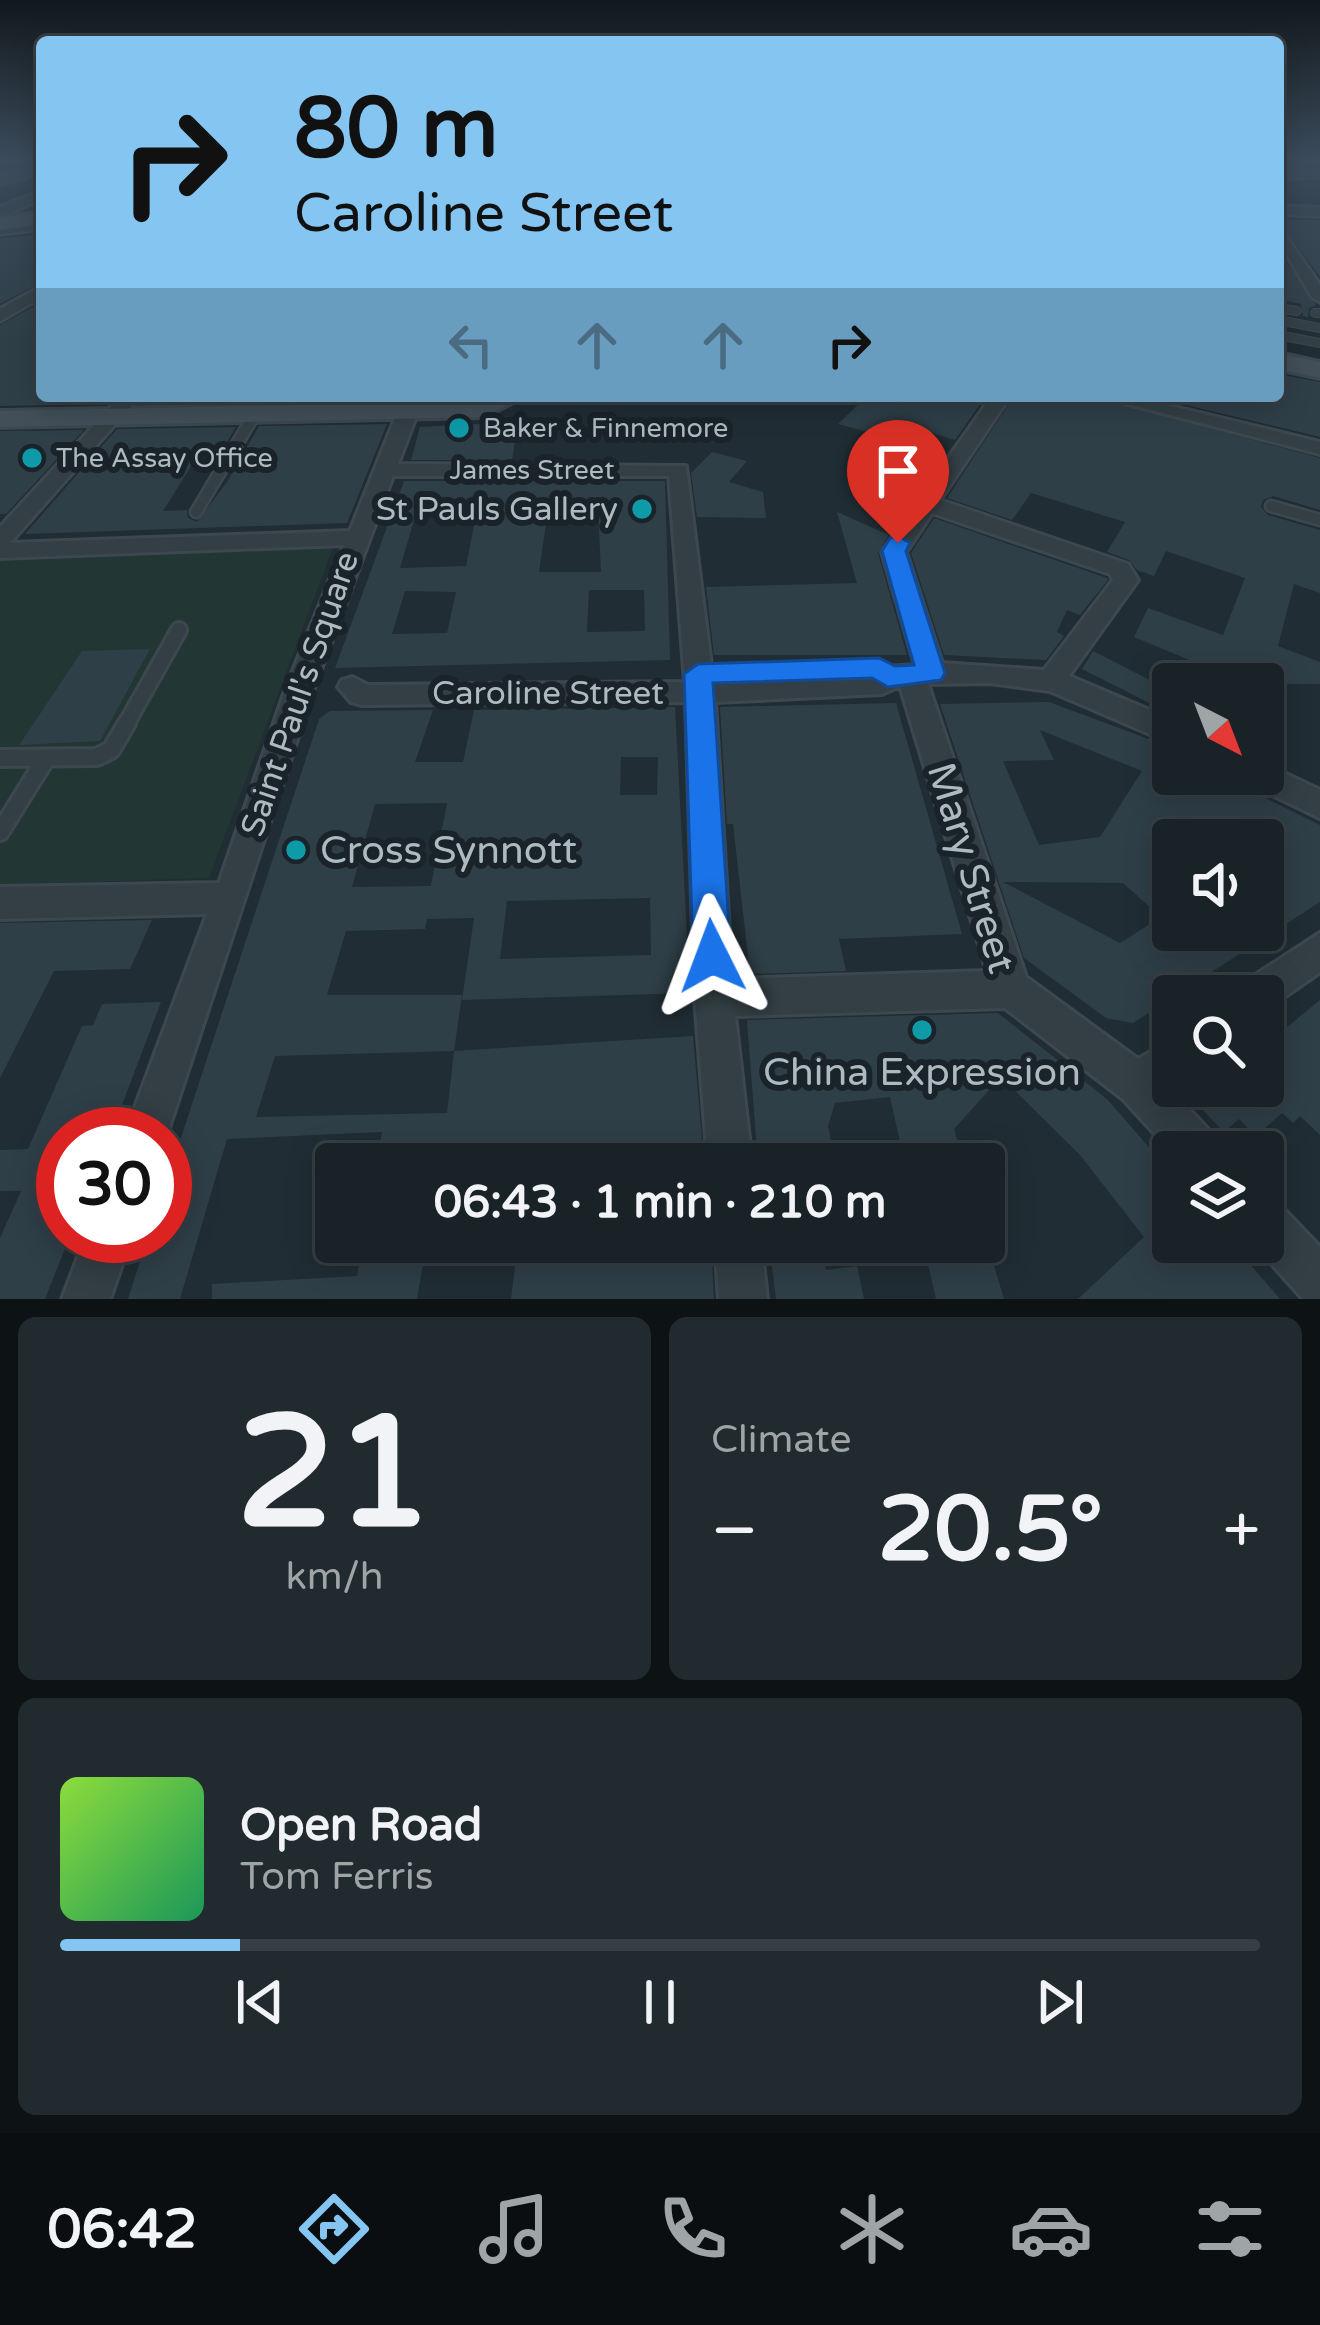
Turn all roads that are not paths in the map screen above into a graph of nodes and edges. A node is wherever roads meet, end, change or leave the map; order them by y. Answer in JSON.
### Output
{"nodes":[{"id":1,"x":1284,"y":239,"type":"edge"},
{"id":2,"x":1284,"y":264,"type":"edge"},
{"id":3,"x":1300,"y":266,"type":"junction"},
{"id":4,"x":36,"y":295,"type":"edge"},
{"id":5,"x":1318,"y":308,"type":"edge"},
{"id":6,"x":1284,"y":309,"type":"edge"},
{"id":7,"x":1297,"y":311,"type":"dead end"},
{"id":8,"x":0,"y":316,"type":"edge"},
{"id":9,"x":1284,"y":321,"type":"edge"},
{"id":10,"x":1320,"y":328,"type":"edge"},
{"id":11,"x":1284,"y":336,"type":"edge"},
{"id":12,"x":1320,"y":343,"type":"edge"},
{"id":13,"x":1284,"y":362,"type":"edge"},
{"id":14,"x":1320,"y":370,"type":"edge"},
{"id":15,"x":500,"y":402,"type":"edge"},
{"id":16,"x":997,"y":402,"type":"edge"},
{"id":17,"x":1131,"y":402,"type":"edge"},
{"id":18,"x":123,"y":406,"type":"edge"},
{"id":19,"x":414,"y":406,"type":"edge"},
{"id":20,"x":256,"y":412,"type":"junction"},
{"id":21,"x":0,"y":419,"type":"edge"},
{"id":22,"x":1320,"y":448,"type":"edge"},
{"id":23,"x":384,"y":470,"type":"junction"},
{"id":24,"x":926,"y":502,"type":"junction"},
{"id":25,"x":1271,"y":506,"type":"dead end"},
{"id":26,"x":196,"y":512,"type":"dead end"},
{"id":27,"x":1320,"y":520,"type":"edge"},
{"id":28,"x":9,"y":521,"type":"edge"},
{"id":29,"x":355,"y":538,"type":"junction"},
{"id":30,"x":0,"y":541,"type":"edge"},
{"id":31,"x":0,"y":551,"type":"edge"},
{"id":32,"x":178,"y":630,"type":"dead end"},
{"id":33,"x":910,"y":675,"type":"junction"},
{"id":34,"x":1052,"y":681,"type":"junction"},
{"id":35,"x":699,"y":683,"type":"junction"},
{"id":36,"x":300,"y":688,"type":"junction"},
{"id":37,"x":1152,"y":724,"type":"edge"},
{"id":38,"x":0,"y":758,"type":"edge"},
{"id":39,"x":45,"y":760,"type":"junction"},
{"id":40,"x":1284,"y":787,"type":"edge"},
{"id":41,"x":1320,"y":805,"type":"edge"},
{"id":42,"x":0,"y":832,"type":"edge"},
{"id":43,"x":231,"y":898,"type":"junction"},
{"id":44,"x":0,"y":903,"type":"edge"},
{"id":45,"x":1320,"y":950,"type":"edge"},
{"id":46,"x":1284,"y":976,"type":"edge"},
{"id":47,"x":1011,"y":988,"type":"junction"},
{"id":48,"x":714,"y":998,"type":"junction"},
{"id":49,"x":1152,"y":1074,"type":"edge"},
{"id":50,"x":1138,"y":1084,"type":"junction"},
{"id":51,"x":156,"y":1107,"type":"edge"},
{"id":52,"x":1181,"y":1131,"type":"edge"},
{"id":53,"x":728,"y":1143,"type":"edge"},
{"id":54,"x":1284,"y":1243,"type":"edge"},
{"id":55,"x":99,"y":1263,"type":"edge"},
{"id":56,"x":739,"y":1263,"type":"edge"},
{"id":57,"x":1320,"y":1282,"type":"edge"},
{"id":58,"x":86,"y":1299,"type":"edge"},
{"id":59,"x":743,"y":1299,"type":"edge"}],
"edges":[{"from":1,"to":3,"type":"street"},
{"from":2,"to":3,"type":"street"},
{"from":3,"to":5,"type":"street"},
{"from":4,"to":8,"type":"street"},
{"from":6,"to":7,"type":"lane"},
{"from":9,"to":10,"type":"lane"},
{"from":11,"to":12,"type":"lane"},
{"from":13,"to":14,"type":"street"},
{"from":15,"to":19,"type":"street"},
{"from":16,"to":24,"type":"street"},
{"from":17,"to":22,"type":"street"},
{"from":18,"to":20,"type":"street"},
{"from":18,"to":21,"type":"street"},
{"from":18,"to":28,"type":"street"},
{"from":19,"to":20,"type":"street"},
{"from":19,"to":23,"type":"street"},
{"from":20,"to":26,"type":"lane"},
{"from":23,"to":29,"type":"street"},
{"from":23,"to":35,"type":"street","name":"James Street"},
{"from":24,"to":33,"type":"street","name":"Mary Street"},
{"from":24,"to":34,"type":"street"},
{"from":25,"to":27,"type":"lane"},
{"from":28,"to":30,"type":"street"},
{"from":29,"to":31,"type":"street","name":"Saint Paul's Square"},
{"from":29,"to":36,"type":"street","name":"Saint Paul's Square"},
{"from":32,"to":39,"type":"lane"},
{"from":33,"to":34,"type":"street","name":"Caroline Street"},
{"from":33,"to":35,"type":"street","name":"Caroline Street"},
{"from":33,"to":47,"type":"street","name":"Mary Street"},
{"from":34,"to":37,"type":"street","name":"Caroline Street"},
{"from":35,"to":36,"type":"street","name":"Caroline Street"},
{"from":35,"to":48,"type":"street"},
{"from":36,"to":43,"type":"street","name":"Saint Paul's Square"},
{"from":38,"to":39,"type":"lane"},
{"from":39,"to":42,"type":"lane"},
{"from":40,"to":41,"type":"street"},
{"from":43,"to":44,"type":"street"},
{"from":43,"to":51,"type":"street","name":"Saint Paul's Square"},
{"from":45,"to":46,"type":"street"},
{"from":47,"to":48,"type":"street","name":"Mary Street"},
{"from":47,"to":50,"type":"street"},
{"from":48,"to":53,"type":"street"},
{"from":49,"to":50,"type":"street"},
{"from":50,"to":52,"type":"street"},
{"from":54,"to":57,"type":"street"},
{"from":55,"to":58,"type":"street"},
{"from":56,"to":59,"type":"street"}]}
